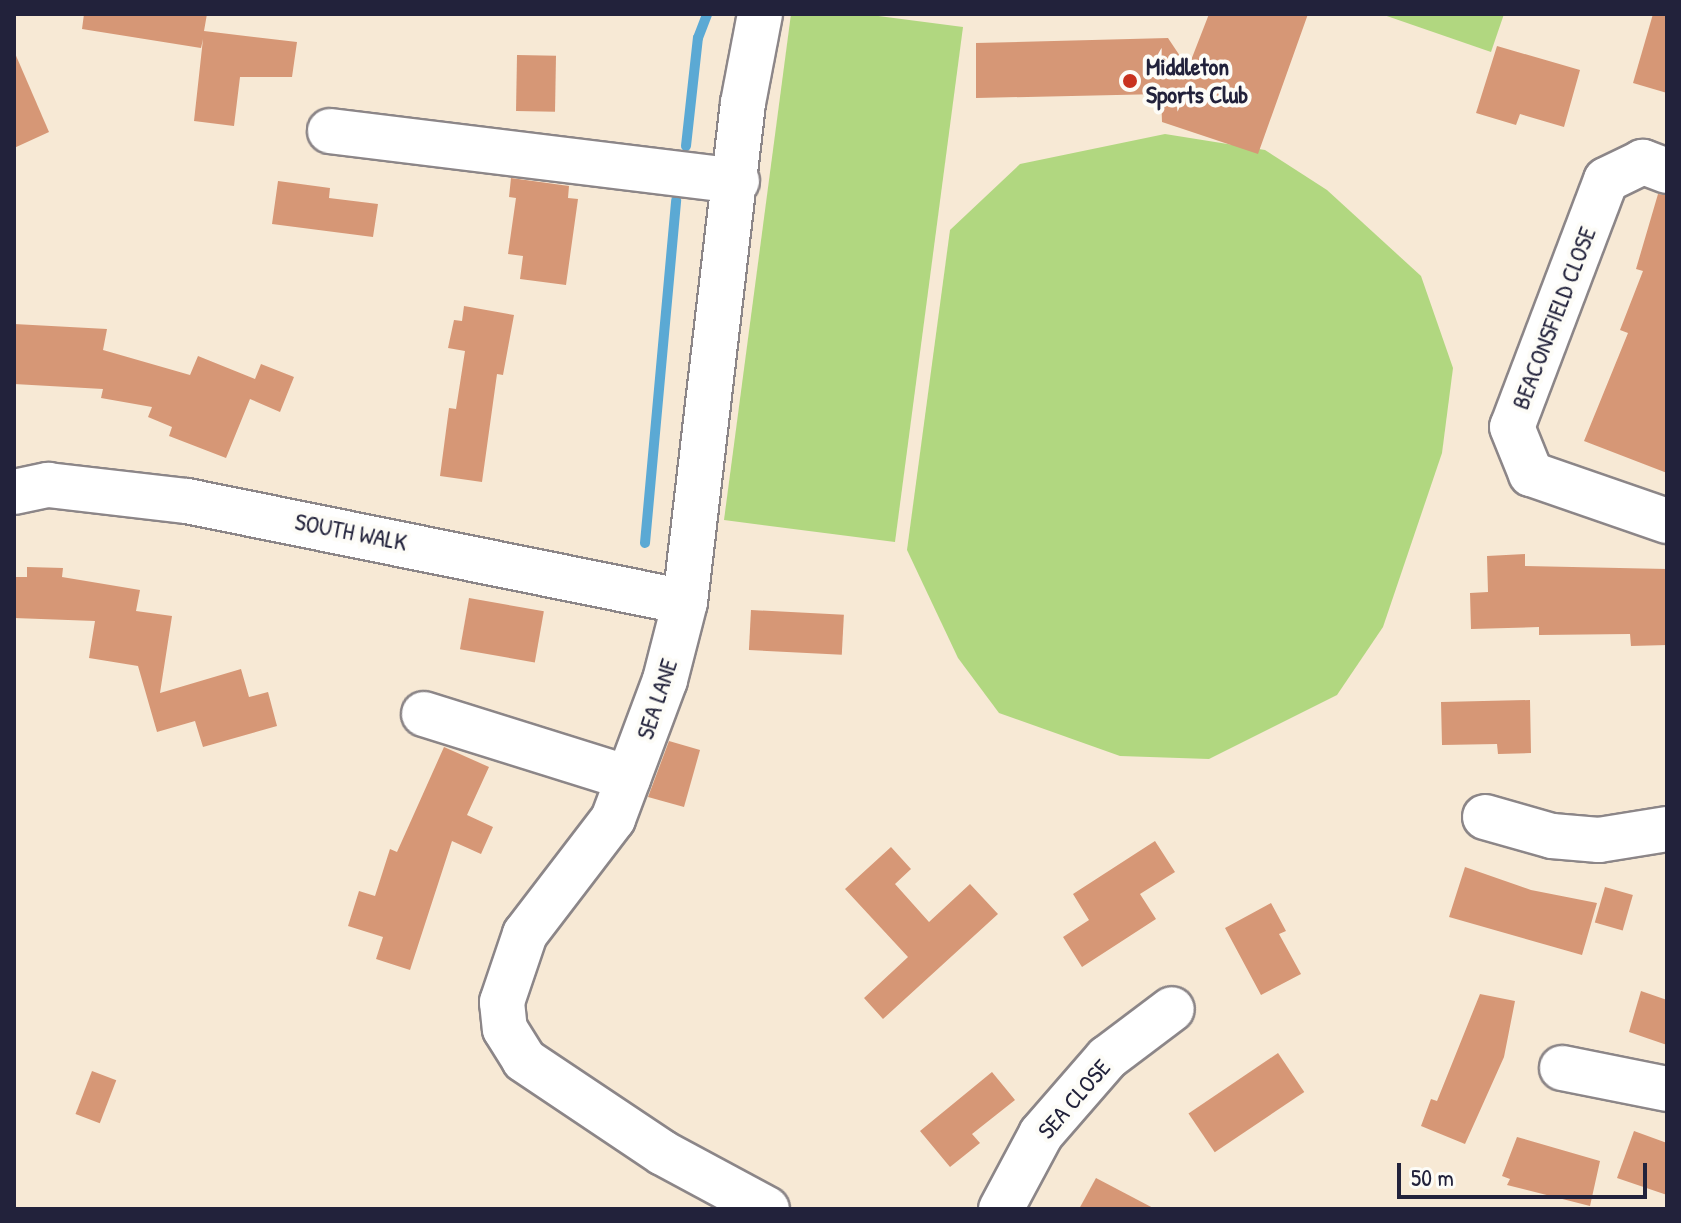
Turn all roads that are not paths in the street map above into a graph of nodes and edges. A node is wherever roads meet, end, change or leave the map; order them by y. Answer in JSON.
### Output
{"nodes":[{"id":1,"x":760,"y":14,"type":"edge"},
{"id":2,"x":330,"y":131,"type":"dead end"},
{"id":3,"x":1667,"y":171,"type":"edge"},
{"id":4,"x":737,"y":181,"type":"junction"},
{"id":5,"x":14,"y":492,"type":"edge"},
{"id":6,"x":1667,"y":521,"type":"edge"},
{"id":7,"x":685,"y":602,"type":"junction"},
{"id":8,"x":424,"y":714,"type":"dead end"},
{"id":9,"x":628,"y":778,"type":"junction"},
{"id":10,"x":1485,"y":817,"type":"dead end"},
{"id":11,"x":1667,"y":829,"type":"edge"},
{"id":12,"x":1172,"y":1009,"type":"dead end"},
{"id":13,"x":1562,"y":1068,"type":"dead end"},
{"id":14,"x":1667,"y":1089,"type":"edge"},
{"id":15,"x":767,"y":1209,"type":"edge"},
{"id":16,"x":1001,"y":1209,"type":"edge"}],
"edges":[{"from":1,"to":4,"type":"street","name":"SEA LANE"},
{"from":2,"to":4,"type":"street"},
{"from":3,"to":6,"type":"street","name":"BEACONSFIELD CLOSE"},
{"from":4,"to":7,"type":"street","name":"SEA LANE"},
{"from":5,"to":7,"type":"street","name":"SOUTH WALK"},
{"from":7,"to":9,"type":"street","name":"SEA LANE"},
{"from":8,"to":9,"type":"street"},
{"from":9,"to":15,"type":"street","name":"SEA LANE"},
{"from":10,"to":11,"type":"street"},
{"from":12,"to":16,"type":"street","name":"SEA CLOSE"},
{"from":13,"to":14,"type":"street"}]}
